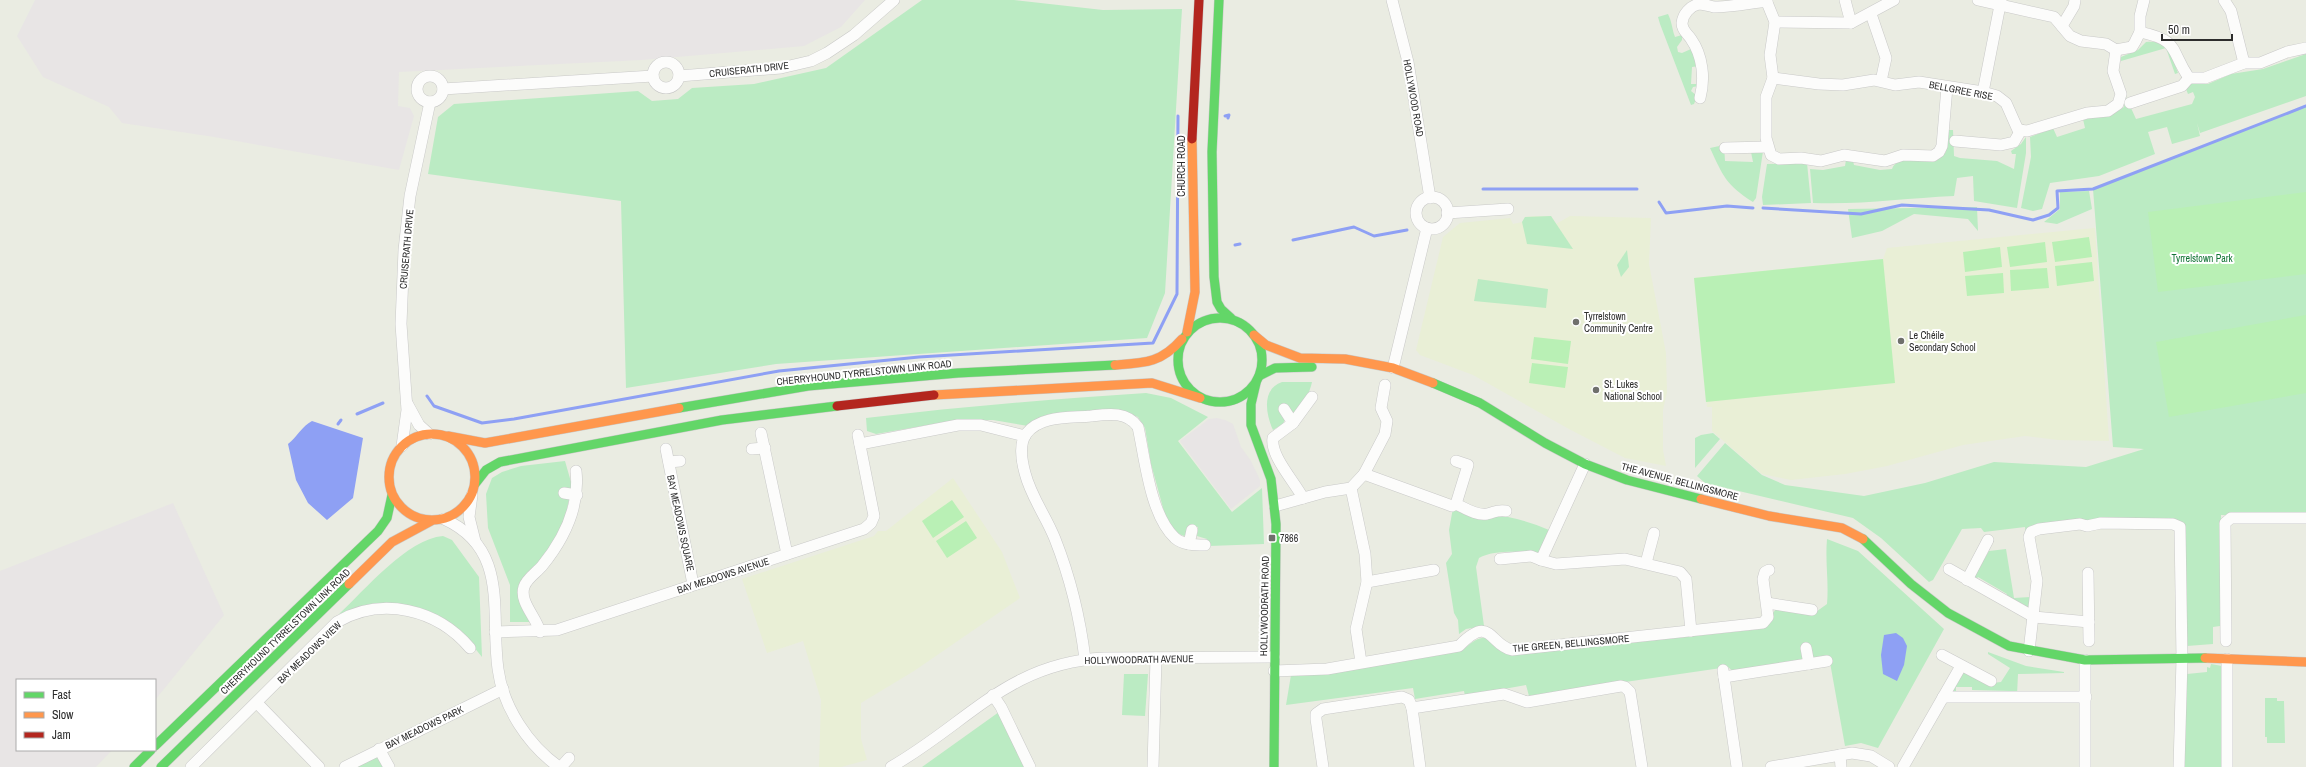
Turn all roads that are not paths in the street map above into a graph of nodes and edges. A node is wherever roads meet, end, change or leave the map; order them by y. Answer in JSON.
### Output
{"nodes":[{"id":1,"x":894,"y":0,"type":"edge"},
{"id":2,"x":1199,"y":0,"type":"edge"},
{"id":3,"x":1219,"y":0,"type":"edge"},
{"id":4,"x":1392,"y":0,"type":"edge"},
{"id":5,"x":1845,"y":0,"type":"edge"},
{"id":6,"x":1894,"y":0,"type":"edge"},
{"id":7,"x":1978,"y":0,"type":"edge"},
{"id":8,"x":2074,"y":0,"type":"edge"},
{"id":9,"x":2144,"y":0,"type":"edge"},
{"id":10,"x":2224,"y":0,"type":"edge"},
{"id":11,"x":1766,"y":1,"type":"edge"},
{"id":12,"x":2001,"y":2,"type":"edge"},
{"id":13,"x":1871,"y":14,"type":"junction"},
{"id":14,"x":1775,"y":22,"type":"junction"},
{"id":15,"x":1851,"y":23,"type":"junction"},
{"id":16,"x":2062,"y":26,"type":"junction"},
{"id":17,"x":2140,"y":32,"type":"junction"},
{"id":18,"x":2306,"y":48,"type":"edge"},
{"id":19,"x":2116,"y":50,"type":"junction"},
{"id":20,"x":2244,"y":63,"type":"junction"},
{"id":21,"x":653,"y":76,"type":"junction"},
{"id":22,"x":679,"y":76,"type":"junction"},
{"id":23,"x":1773,"y":78,"type":"junction"},
{"id":24,"x":2188,"y":78,"type":"junction"},
{"id":25,"x":1881,"y":81,"type":"junction"},
{"id":26,"x":1947,"y":87,"type":"junction"},
{"id":27,"x":443,"y":89,"type":"junction"},
{"id":28,"x":1983,"y":92,"type":"junction"},
{"id":29,"x":1700,"y":98,"type":"dead end"},
{"id":30,"x":430,"y":102,"type":"junction"},
{"id":31,"x":2130,"y":103,"type":"dead end"},
{"id":32,"x":2021,"y":130,"type":"junction"},
{"id":33,"x":1955,"y":141,"type":"dead end"},
{"id":34,"x":1767,"y":147,"type":"junction"},
{"id":35,"x":1725,"y":148,"type":"dead end"},
{"id":36,"x":1430,"y":198,"type":"junction"},
{"id":37,"x":1508,"y":209,"type":"dead end"},
{"id":38,"x":1447,"y":212,"type":"junction"},
{"id":39,"x":1427,"y":228,"type":"junction"},
{"id":40,"x":1231,"y":318,"type":"junction"},
{"id":41,"x":1254,"y":334,"type":"junction"},
{"id":42,"x":1184,"y":336,"type":"junction"},
{"id":43,"x":1368,"y":364,"type":"junction"},
{"id":44,"x":1393,"y":368,"type":"junction"},
{"id":45,"x":1258,"y":380,"type":"junction"},
{"id":46,"x":1385,"y":384,"type":"dead end"},
{"id":47,"x":1312,"y":397,"type":"dead end"},
{"id":48,"x":1200,"y":398,"type":"junction"},
{"id":49,"x":406,"y":399,"type":"junction"},
{"id":50,"x":1220,"y":402,"type":"junction"},
{"id":51,"x":1284,"y":409,"type":"dead end"},
{"id":52,"x":1293,"y":423,"type":"junction"},
{"id":53,"x":1251,"y":424,"type":"junction"},
{"id":54,"x":762,"y":433,"type":"dead end"},
{"id":55,"x":429,"y":434,"type":"junction"},
{"id":56,"x":448,"y":436,"type":"junction"},
{"id":57,"x":1025,"y":436,"type":"junction"},
{"id":58,"x":402,"y":446,"type":"junction"},
{"id":59,"x":765,"y":448,"type":"junction"},
{"id":60,"x":666,"y":449,"type":"dead end"},
{"id":61,"x":752,"y":450,"type":"dead end"},
{"id":62,"x":1456,"y":460,"type":"dead end"},
{"id":63,"x":680,"y":461,"type":"dead end"},
{"id":64,"x":668,"y":462,"type":"junction"},
{"id":65,"x":1585,"y":464,"type":"junction"},
{"id":66,"x":576,"y":471,"type":"dead end"},
{"id":67,"x":1364,"y":474,"type":"junction"},
{"id":68,"x":475,"y":484,"type":"junction"},
{"id":69,"x":1351,"y":488,"type":"junction"},
{"id":70,"x":564,"y":493,"type":"dead end"},
{"id":71,"x":577,"y":494,"type":"junction"},
{"id":72,"x":392,"y":495,"type":"junction"},
{"id":73,"x":472,"y":495,"type":"junction"},
{"id":74,"x":1303,"y":498,"type":"junction"},
{"id":75,"x":1456,"y":504,"type":"junction"},
{"id":76,"x":1274,"y":506,"type":"junction"},
{"id":77,"x":1506,"y":511,"type":"dead end"},
{"id":78,"x":2306,"y":518,"type":"edge"},
{"id":79,"x":444,"y":519,"type":"junction"},
{"id":80,"x":431,"y":521,"type":"junction"},
{"id":81,"x":1192,"y":530,"type":"dead end"},
{"id":82,"x":1654,"y":533,"type":"dead end"},
{"id":83,"x":1988,"y":540,"type":"dead end"},
{"id":84,"x":475,"y":541,"type":"junction"},
{"id":85,"x":1189,"y":544,"type":"junction"},
{"id":86,"x":1204,"y":545,"type":"dead end"},
{"id":87,"x":787,"y":554,"type":"junction"},
{"id":88,"x":1500,"y":559,"type":"dead end"},
{"id":89,"x":1542,"y":560,"type":"junction"},
{"id":90,"x":1646,"y":563,"type":"junction"},
{"id":91,"x":1949,"y":569,"type":"dead end"},
{"id":92,"x":1434,"y":570,"type":"dead end"},
{"id":93,"x":1769,"y":570,"type":"dead end"},
{"id":94,"x":2088,"y":573,"type":"dead end"},
{"id":95,"x":1967,"y":580,"type":"junction"},
{"id":96,"x":1367,"y":582,"type":"junction"},
{"id":97,"x":694,"y":584,"type":"junction"},
{"id":98,"x":1767,"y":603,"type":"junction"},
{"id":99,"x":1812,"y":610,"type":"dead end"},
{"id":100,"x":2034,"y":617,"type":"junction"},
{"id":101,"x":2088,"y":622,"type":"junction"},
{"id":102,"x":1691,"y":631,"type":"junction"},
{"id":103,"x":495,"y":632,"type":"junction"},
{"id":104,"x":540,"y":632,"type":"junction"},
{"id":105,"x":2089,"y":641,"type":"dead end"},
{"id":106,"x":2226,"y":641,"type":"dead end"},
{"id":107,"x":470,"y":648,"type":"dead end"},
{"id":108,"x":1806,"y":648,"type":"dead end"},
{"id":109,"x":2029,"y":651,"type":"junction"},
{"id":110,"x":1942,"y":655,"type":"dead end"},
{"id":111,"x":1156,"y":658,"type":"junction"},
{"id":112,"x":1274,"y":658,"type":"junction"},
{"id":113,"x":1085,"y":659,"type":"junction"},
{"id":114,"x":2182,"y":659,"type":"junction"},
{"id":115,"x":2227,"y":659,"type":"junction"},
{"id":116,"x":2086,"y":660,"type":"junction"},
{"id":117,"x":1827,"y":661,"type":"dead end"},
{"id":118,"x":1361,"y":662,"type":"junction"},
{"id":119,"x":2306,"y":662,"type":"edge"},
{"id":120,"x":1809,"y":664,"type":"junction"},
{"id":121,"x":1961,"y":666,"type":"junction"},
{"id":122,"x":1274,"y":671,"type":"junction"},
{"id":123,"x":1991,"y":682,"type":"dead end"},
{"id":124,"x":503,"y":689,"type":"junction"},
{"id":125,"x":993,"y":695,"type":"junction"},
{"id":126,"x":2086,"y":697,"type":"junction"},
{"id":127,"x":1943,"y":698,"type":"junction"},
{"id":128,"x":257,"y":703,"type":"junction"},
{"id":129,"x":1412,"y":708,"type":"junction"},
{"id":130,"x":156,"y":745,"type":"edge"},
{"id":131,"x":379,"y":749,"type":"junction"},
{"id":132,"x":150,"y":751,"type":"edge"},
{"id":133,"x":1840,"y":755,"type":"junction"},
{"id":134,"x":569,"y":758,"type":"dead end"},
{"id":135,"x":134,"y":767,"type":"edge"},
{"id":136,"x":161,"y":767,"type":"edge"},
{"id":137,"x":191,"y":767,"type":"edge"},
{"id":138,"x":319,"y":767,"type":"edge"},
{"id":139,"x":345,"y":767,"type":"edge"},
{"id":140,"x":389,"y":767,"type":"edge"},
{"id":141,"x":560,"y":767,"type":"edge"},
{"id":142,"x":891,"y":767,"type":"edge"},
{"id":143,"x":1030,"y":767,"type":"edge"},
{"id":144,"x":1153,"y":767,"type":"edge"},
{"id":145,"x":1274,"y":767,"type":"edge"},
{"id":146,"x":1323,"y":767,"type":"edge"},
{"id":147,"x":1420,"y":767,"type":"edge"},
{"id":148,"x":1642,"y":767,"type":"edge"},
{"id":149,"x":1737,"y":767,"type":"edge"},
{"id":150,"x":1771,"y":767,"type":"edge"},
{"id":151,"x":1841,"y":767,"type":"edge"},
{"id":152,"x":1889,"y":767,"type":"edge"},
{"id":153,"x":1903,"y":767,"type":"edge"},
{"id":154,"x":2085,"y":767,"type":"edge"},
{"id":155,"x":2179,"y":767,"type":"edge"},
{"id":156,"x":2227,"y":767,"type":"edge"}],
"edges":[{"from":1,"to":22,"type":"street","name":"CRUISERATH DRIVE"},
{"from":2,"to":42,"type":"street","name":"CHURCH ROAD"},
{"from":3,"to":40,"type":"street"},
{"from":4,"to":36,"type":"street","name":"HOLLYWOOD ROAD"},
{"from":5,"to":15,"type":"street"},
{"from":6,"to":13,"type":"street"},
{"from":7,"to":12,"type":"street"},
{"from":8,"to":16,"type":"street"},
{"from":9,"to":17,"type":"street"},
{"from":10,"to":20,"type":"street"},
{"from":11,"to":14,"type":"street"},
{"from":11,"to":29,"type":"street"},
{"from":12,"to":16,"type":"street"},
{"from":12,"to":28,"type":"street"},
{"from":13,"to":15,"type":"street"},
{"from":13,"to":25,"type":"street"},
{"from":14,"to":15,"type":"street"},
{"from":14,"to":23,"type":"street"},
{"from":16,"to":19,"type":"street"},
{"from":17,"to":19,"type":"street"},
{"from":17,"to":24,"type":"street"},
{"from":18,"to":20,"type":"street"},
{"from":19,"to":32,"type":"street"},
{"from":20,"to":24,"type":"street"},
{"from":21,"to":22,"type":"street"},
{"from":21,"to":22,"type":"street"},
{"from":21,"to":27,"type":"street"},
{"from":23,"to":25,"type":"street","name":"BELLGREE RISE"},
{"from":23,"to":34,"type":"street"},
{"from":24,"to":31,"type":"street"},
{"from":25,"to":26,"type":"street","name":"BELLGREE RISE"},
{"from":26,"to":28,"type":"street","name":"BELLGREE RISE"},
{"from":26,"to":34,"type":"street"},
{"from":27,"to":30,"type":"street"},
{"from":27,"to":30,"type":"street"},
{"from":28,"to":32,"type":"street","name":"BELLGREE RISE"},
{"from":30,"to":49,"type":"street","name":"CRUISERATH DRIVE"},
{"from":32,"to":33,"type":"street"},
{"from":34,"to":35,"type":"street"},
{"from":36,"to":38,"type":"street"},
{"from":36,"to":39,"type":"street"},
{"from":37,"to":38,"type":"street"},
{"from":38,"to":39,"type":"street"},
{"from":39,"to":44,"type":"street"},
{"from":40,"to":41,"type":"street"},
{"from":40,"to":42,"type":"street"},
{"from":41,"to":43,"type":"street","name":"THE AVENUE, BELLINGSMORE"},
{"from":41,"to":45,"type":"street"},
{"from":42,"to":48,"type":"street"},
{"from":42,"to":56,"type":"street","name":"CHERRYHOUND TYRRELSTOWN LINK ROAD"},
{"from":43,"to":44,"type":"street","name":"THE AVENUE, BELLINGSMORE"},
{"from":43,"to":45,"type":"street","name":"THE AVENUE, BELLINGSMORE"},
{"from":44,"to":65,"type":"street","name":"THE AVENUE, BELLINGSMORE"},
{"from":45,"to":50,"type":"street"},
{"from":45,"to":53,"type":"street","name":"HOLLYWOODRATH ROAD"},
{"from":46,"to":67,"type":"street"},
{"from":47,"to":52,"type":"street"},
{"from":48,"to":50,"type":"street"},
{"from":48,"to":68,"type":"street"},
{"from":49,"to":55,"type":"street","name":"CRUISERATH DRIVE"},
{"from":49,"to":58,"type":"street","name":"CRUISERATH DRIVE"},
{"from":50,"to":53,"type":"street","name":"HOLLYWOODRATH ROAD"},
{"from":51,"to":52,"type":"street"},
{"from":52,"to":74,"type":"street"},
{"from":53,"to":76,"type":"street","name":"HOLLYWOODRATH ROAD"},
{"from":54,"to":59,"type":"street"},
{"from":55,"to":56,"type":"street"},
{"from":55,"to":58,"type":"street"},
{"from":56,"to":68,"type":"street"},
{"from":57,"to":85,"type":"street"},
{"from":57,"to":87,"type":"street","name":"BAY MEADOWS AVENUE"},
{"from":57,"to":113,"type":"street"},
{"from":58,"to":72,"type":"street"},
{"from":59,"to":61,"type":"street"},
{"from":59,"to":87,"type":"street"},
{"from":60,"to":64,"type":"street","name":"BAY MEADOWS SQUARE"},
{"from":62,"to":75,"type":"street"},
{"from":63,"to":64,"type":"street","name":"BAY MEADOWS SQUARE"},
{"from":64,"to":97,"type":"street","name":"BAY MEADOWS SQUARE"},
{"from":65,"to":89,"type":"street"},
{"from":65,"to":109,"type":"street","name":"THE AVENUE, BELLINGSMORE"},
{"from":66,"to":71,"type":"street"},
{"from":67,"to":69,"type":"street"},
{"from":67,"to":75,"type":"street"},
{"from":68,"to":73,"type":"street"},
{"from":69,"to":74,"type":"street"},
{"from":69,"to":96,"type":"street"},
{"from":70,"to":71,"type":"street"},
{"from":71,"to":104,"type":"street"},
{"from":72,"to":80,"type":"street"},
{"from":72,"to":130,"type":"street","name":"CHERRYHOUND TYRRELSTOWN LINK ROAD"},
{"from":73,"to":79,"type":"street"},
{"from":73,"to":84,"type":"street"},
{"from":74,"to":76,"type":"street"},
{"from":75,"to":77,"type":"street"},
{"from":76,"to":112,"type":"street","name":"HOLLYWOODRATH ROAD"},
{"from":78,"to":106,"type":"street"},
{"from":79,"to":80,"type":"street"},
{"from":79,"to":84,"type":"street"},
{"from":80,"to":136,"type":"street","name":"CHERRYHOUND TYRRELSTOWN LINK ROAD"},
{"from":81,"to":85,"type":"street"},
{"from":82,"to":90,"type":"street"},
{"from":83,"to":95,"type":"street"},
{"from":84,"to":103,"type":"street"},
{"from":85,"to":86,"type":"street"},
{"from":87,"to":97,"type":"street","name":"BAY MEADOWS AVENUE"},
{"from":88,"to":89,"type":"street"},
{"from":89,"to":90,"type":"street"},
{"from":90,"to":102,"type":"street"},
{"from":91,"to":95,"type":"street"},
{"from":92,"to":96,"type":"street"},
{"from":93,"to":98,"type":"street","name":"THE GREEN, BELLINGSMORE"},
{"from":94,"to":101,"type":"street"},
{"from":95,"to":100,"type":"street"},
{"from":96,"to":118,"type":"street"},
{"from":97,"to":104,"type":"street","name":"BAY MEADOWS AVENUE"},
{"from":98,"to":99,"type":"street"},
{"from":98,"to":102,"type":"street","name":"THE GREEN, BELLINGSMORE"},
{"from":100,"to":101,"type":"street"},
{"from":100,"to":109,"type":"street"},
{"from":100,"to":114,"type":"street"},
{"from":101,"to":105,"type":"street"},
{"from":102,"to":118,"type":"street","name":"THE GREEN, BELLINGSMORE"},
{"from":103,"to":104,"type":"street","name":"BAY MEADOWS AVENUE"},
{"from":103,"to":124,"type":"street"},
{"from":107,"to":128,"type":"street","name":"BAY MEADOWS VIEW"},
{"from":108,"to":120,"type":"street"},
{"from":109,"to":116,"type":"street","name":"THE AVENUE, BELLINGSMORE"},
{"from":110,"to":121,"type":"street"},
{"from":111,"to":112,"type":"street","name":"HOLLYWOODRATH AVENUE"},
{"from":111,"to":113,"type":"street","name":"HOLLYWOODRATH AVENUE"},
{"from":111,"to":144,"type":"street"},
{"from":112,"to":122,"type":"street","name":"HOLLYWOODRATH ROAD"},
{"from":113,"to":125,"type":"street","name":"HOLLYWOODRATH AVENUE"},
{"from":114,"to":115,"type":"street","name":"THE AVENUE, BELLINGSMORE"},
{"from":114,"to":116,"type":"street","name":"THE AVENUE, BELLINGSMORE"},
{"from":114,"to":155,"type":"street"},
{"from":115,"to":119,"type":"street","name":"THE AVENUE, BELLINGSMORE"},
{"from":115,"to":156,"type":"street"},
{"from":116,"to":126,"type":"street"},
{"from":117,"to":120,"type":"street"},
{"from":118,"to":122,"type":"street","name":"THE GREEN, BELLINGSMORE"},
{"from":120,"to":149,"type":"street"},
{"from":121,"to":123,"type":"street"},
{"from":121,"to":127,"type":"street"},
{"from":122,"to":145,"type":"street","name":"HOLLYWOODRATH ROAD"},
{"from":124,"to":131,"type":"street","name":"BAY MEADOWS PARK"},
{"from":124,"to":141,"type":"street"},
{"from":125,"to":142,"type":"street","name":"HOLLYWOODRATH AVENUE"},
{"from":125,"to":143,"type":"street"},
{"from":126,"to":127,"type":"street"},
{"from":126,"to":154,"type":"street"},
{"from":127,"to":153,"type":"street"},
{"from":128,"to":137,"type":"street","name":"BAY MEADOWS VIEW"},
{"from":128,"to":138,"type":"street"},
{"from":129,"to":146,"type":"street"},
{"from":129,"to":147,"type":"street"},
{"from":129,"to":148,"type":"street"},
{"from":131,"to":139,"type":"street","name":"BAY MEADOWS PARK"},
{"from":131,"to":140,"type":"street"},
{"from":132,"to":135,"type":"street"},
{"from":133,"to":150,"type":"street"},
{"from":133,"to":151,"type":"street"},
{"from":133,"to":152,"type":"street"},
{"from":134,"to":141,"type":"street"}]}
